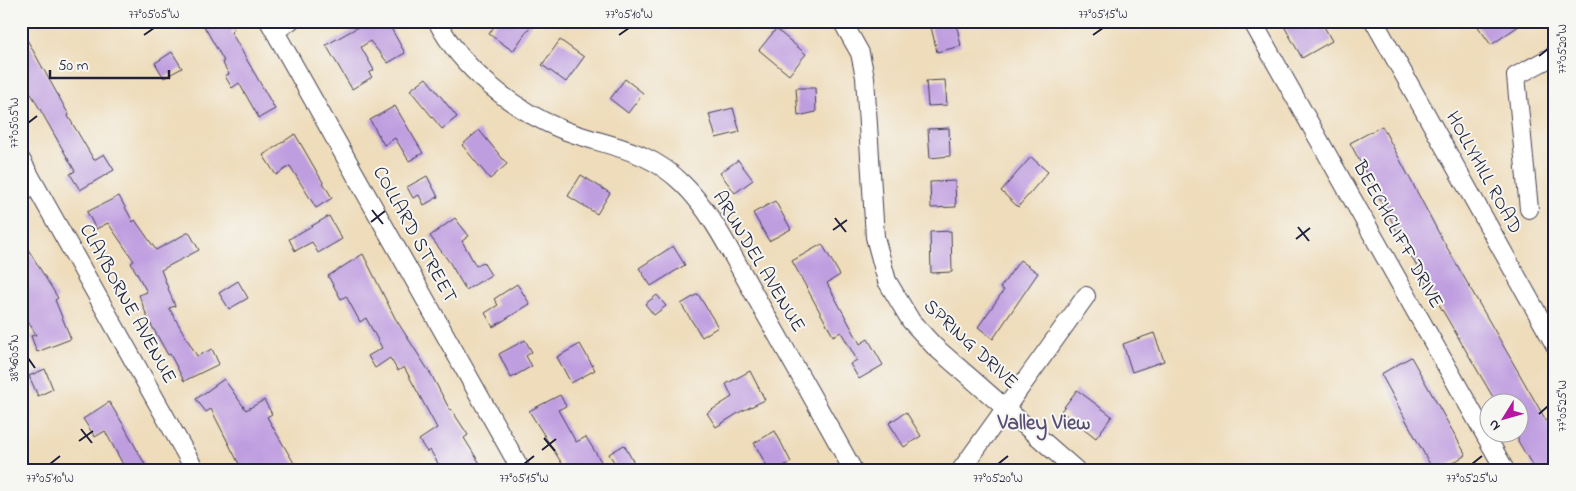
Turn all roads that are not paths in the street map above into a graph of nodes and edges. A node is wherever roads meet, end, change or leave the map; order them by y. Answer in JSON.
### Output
{"nodes":[{"id":1,"x":290,"y":21,"type":"edge"},
{"id":2,"x":437,"y":21,"type":"edge"},
{"id":3,"x":842,"y":21,"type":"edge"},
{"id":4,"x":1252,"y":21,"type":"edge"},
{"id":5,"x":1374,"y":21,"type":"edge"},
{"id":6,"x":272,"y":26,"type":"edge"},
{"id":7,"x":1555,"y":55,"type":"edge"},
{"id":8,"x":21,"y":160,"type":"edge"},
{"id":9,"x":1529,"y":209,"type":"dead end"},
{"id":10,"x":1086,"y":296,"type":"dead end"},
{"id":11,"x":1555,"y":345,"type":"edge"},
{"id":12,"x":1006,"y":408,"type":"junction"},
{"id":13,"x":195,"y":470,"type":"edge"},
{"id":14,"x":521,"y":470,"type":"edge"},
{"id":15,"x":853,"y":470,"type":"edge"},
{"id":16,"x":961,"y":470,"type":"edge"},
{"id":17,"x":1076,"y":470,"type":"edge"},
{"id":18,"x":1505,"y":470,"type":"edge"}],
"edges":[{"from":1,"to":6,"type":"street"},
{"from":2,"to":15,"type":"street","name":"ARUNDEL AVENUE"},
{"from":3,"to":12,"type":"street","name":"SPRING DRIVE"},
{"from":4,"to":18,"type":"street","name":"BEECHCLIFF DRIVE"},
{"from":5,"to":11,"type":"street","name":"HOLLYHILL ROAD"},
{"from":6,"to":14,"type":"street","name":"COLLARD STREET"},
{"from":7,"to":9,"type":"street"},
{"from":8,"to":13,"type":"street","name":"CLAYBORNE AVENUE"},
{"from":10,"to":12,"type":"street"},
{"from":12,"to":16,"type":"street"},
{"from":12,"to":17,"type":"street","name":"SPRING DRIVE"}]}
